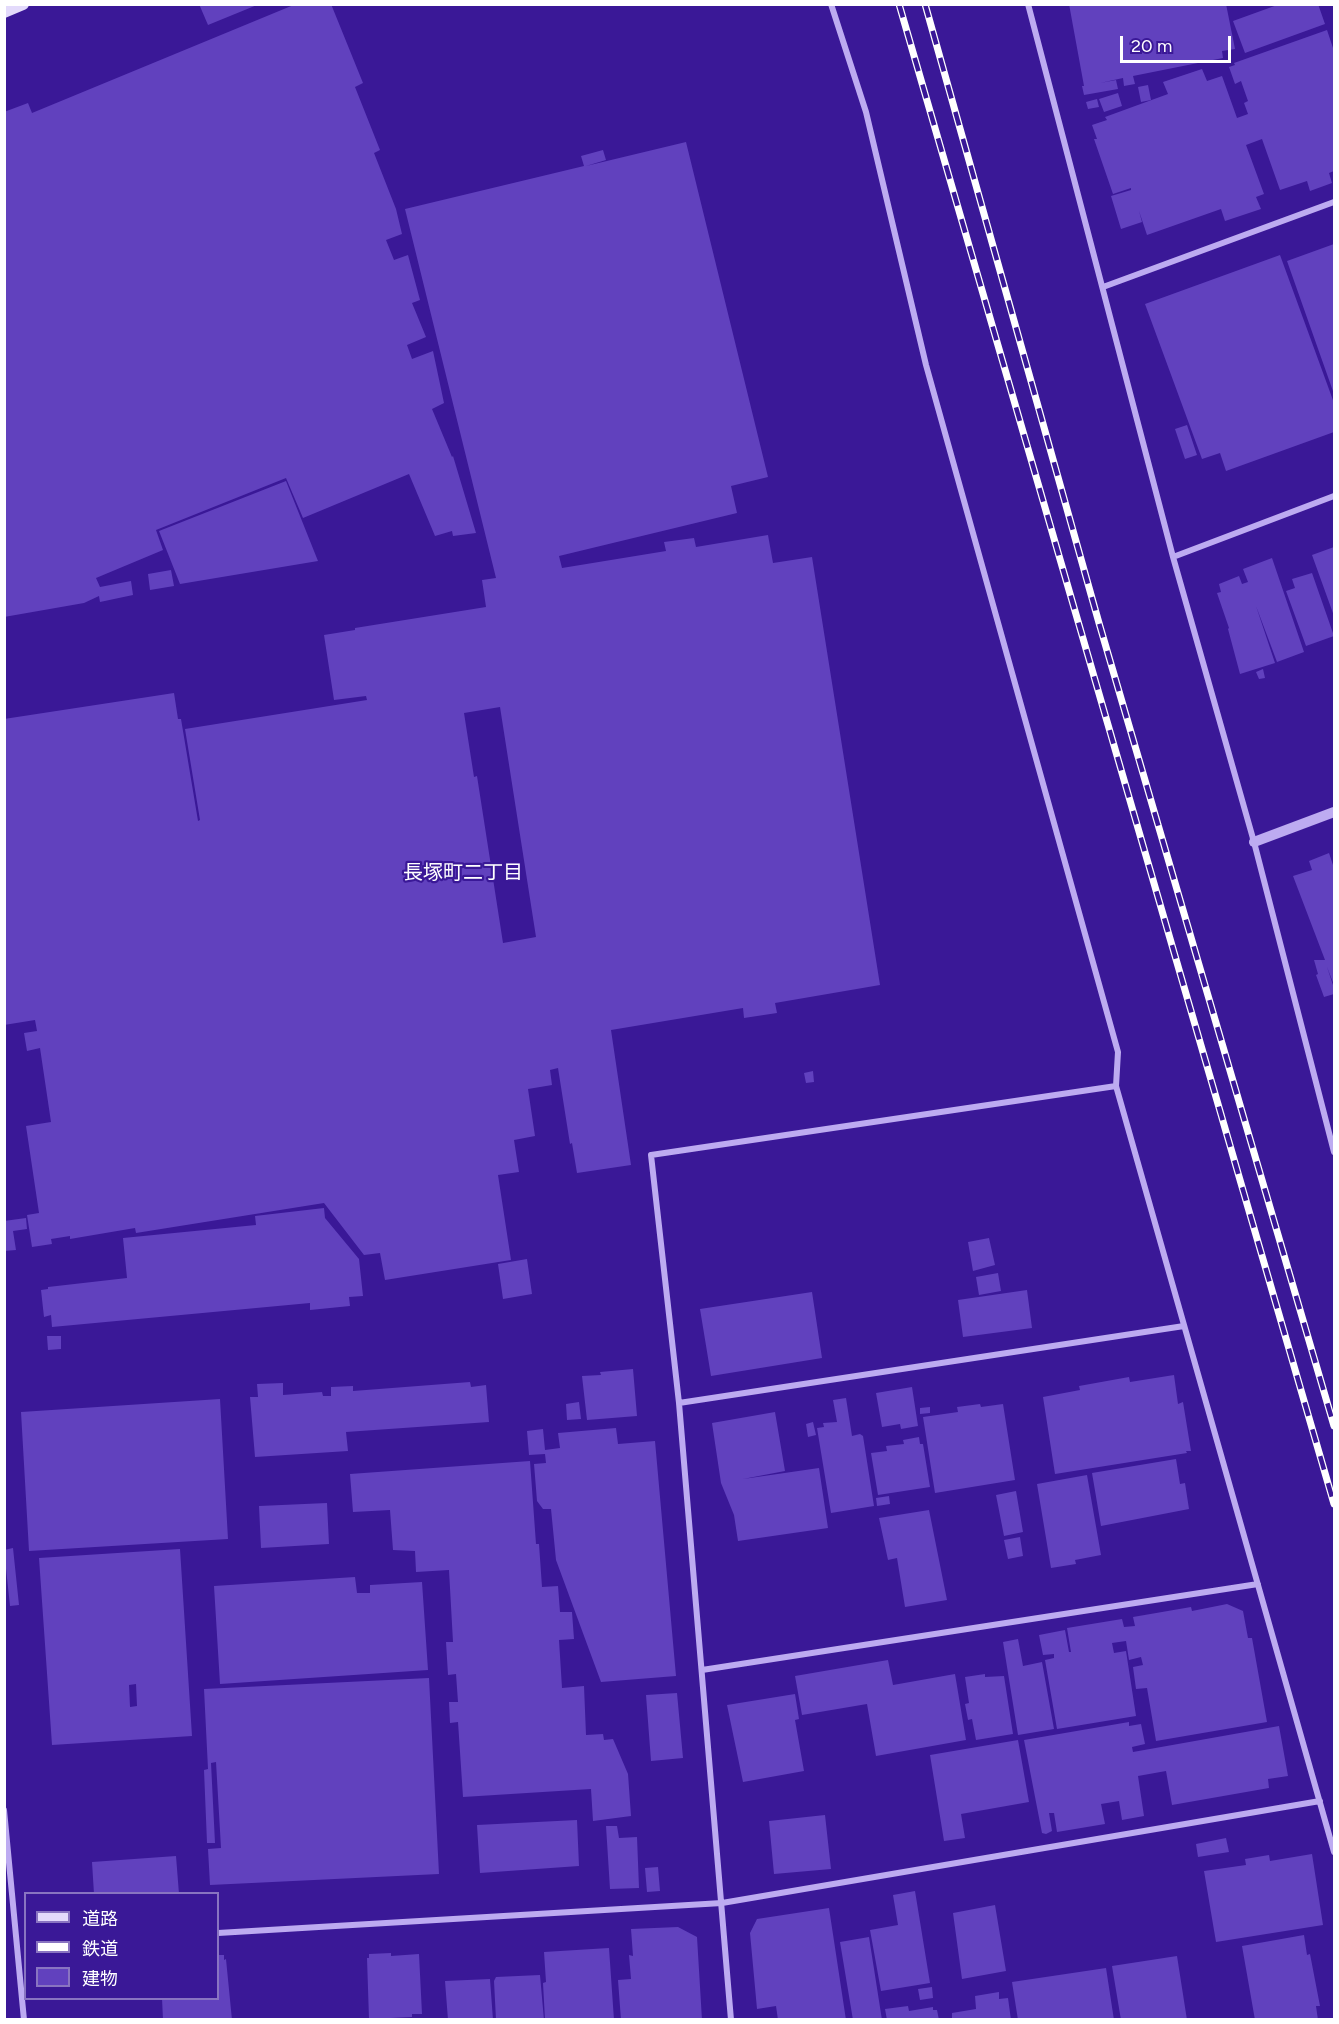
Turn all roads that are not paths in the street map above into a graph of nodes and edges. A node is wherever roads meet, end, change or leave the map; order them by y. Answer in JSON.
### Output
{"nodes":[{"id":1,"x":23,"y":4,"type":"edge"},
{"id":2,"x":831,"y":4,"type":"edge"},
{"id":3,"x":1028,"y":4,"type":"edge"},
{"id":4,"x":4,"y":12,"type":"edge"},
{"id":5,"x":1335,"y":202,"type":"edge"},
{"id":6,"x":1103,"y":287,"type":"junction"},
{"id":7,"x":1335,"y":496,"type":"edge"},
{"id":8,"x":1173,"y":557,"type":"junction"},
{"id":9,"x":1335,"y":812,"type":"edge"},
{"id":10,"x":1254,"y":842,"type":"junction"},
{"id":11,"x":1116,"y":1086,"type":"junction"},
{"id":12,"x":1335,"y":1152,"type":"edge"},
{"id":13,"x":1184,"y":1326,"type":"junction"},
{"id":14,"x":679,"y":1403,"type":"junction"},
{"id":15,"x":1258,"y":1584,"type":"junction"},
{"id":16,"x":702,"y":1670,"type":"junction"},
{"id":17,"x":1320,"y":1801,"type":"junction"},
{"id":18,"x":4,"y":1810,"type":"edge"},
{"id":19,"x":1335,"y":1852,"type":"edge"},
{"id":20,"x":722,"y":1903,"type":"junction"},
{"id":21,"x":219,"y":1933,"type":"edge"},
{"id":22,"x":22,"y":1945,"type":"edge"},
{"id":23,"x":24,"y":2019,"type":"edge"},
{"id":24,"x":731,"y":2019,"type":"edge"}],
"edges":[{"from":1,"to":4,"type":"main road"},
{"from":2,"to":11,"type":"street"},
{"from":3,"to":6,"type":"street"},
{"from":5,"to":6,"type":"street"},
{"from":6,"to":8,"type":"street"},
{"from":7,"to":8,"type":"street"},
{"from":8,"to":10,"type":"street"},
{"from":9,"to":10,"type":"street"},
{"from":10,"to":12,"type":"street"},
{"from":11,"to":13,"type":"street"},
{"from":11,"to":14,"type":"street"},
{"from":13,"to":14,"type":"street"},
{"from":13,"to":15,"type":"street"},
{"from":14,"to":16,"type":"street"},
{"from":15,"to":16,"type":"street"},
{"from":15,"to":17,"type":"street"},
{"from":16,"to":20,"type":"street"},
{"from":17,"to":19,"type":"street"},
{"from":17,"to":20,"type":"street"},
{"from":18,"to":22,"type":"street"},
{"from":20,"to":21,"type":"street"},
{"from":20,"to":24,"type":"street"},
{"from":22,"to":23,"type":"street"}]}
